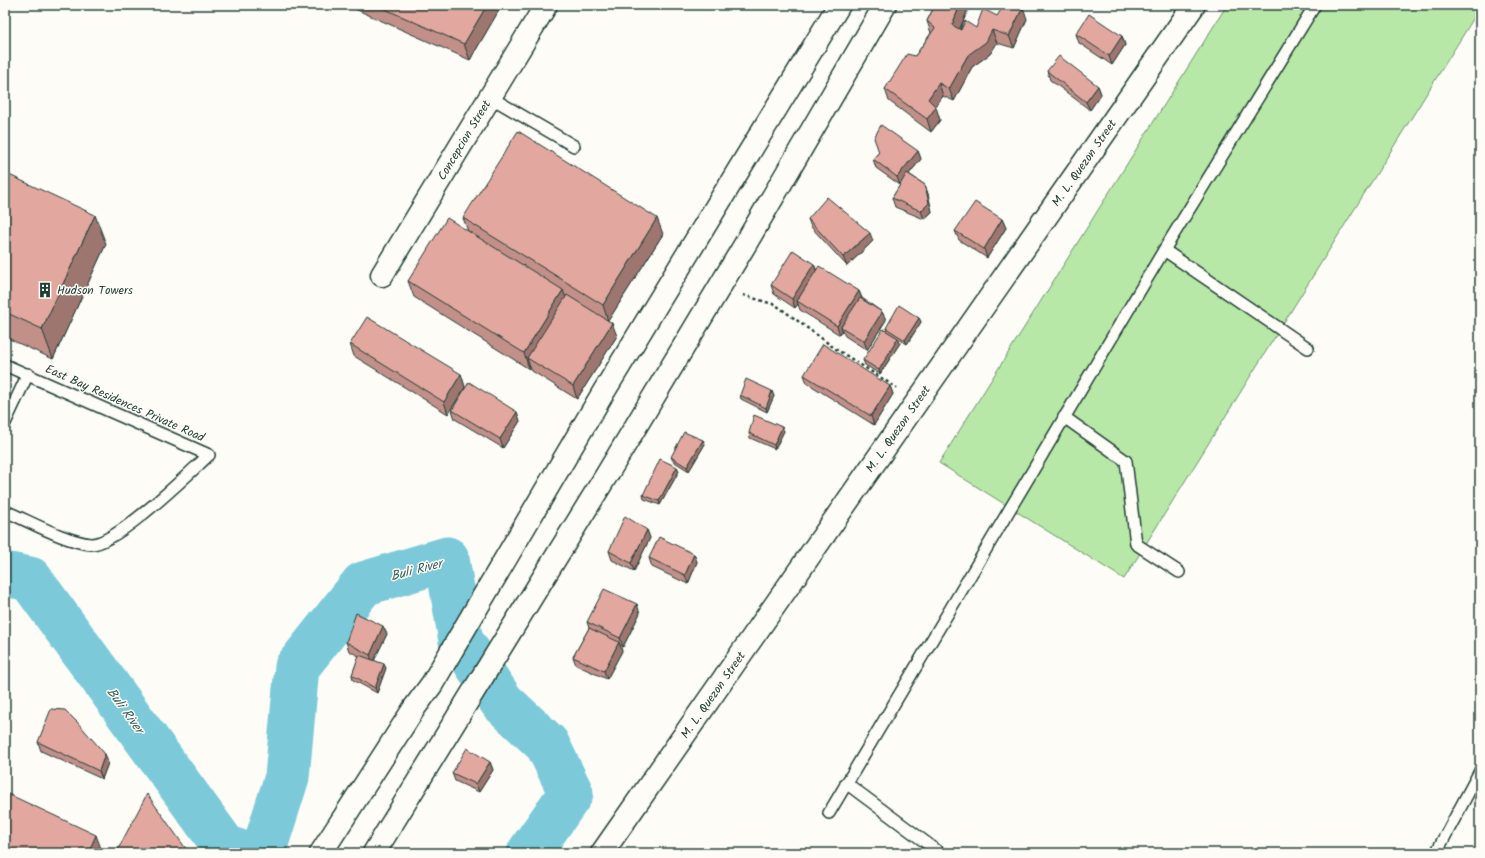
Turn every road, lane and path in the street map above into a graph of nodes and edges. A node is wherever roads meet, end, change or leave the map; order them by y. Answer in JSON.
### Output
{"nodes":[{"id":1,"x":546,"y":5,"type":"edge"},
{"id":2,"x":838,"y":5,"type":"edge"},
{"id":3,"x":885,"y":5,"type":"edge"},
{"id":4,"x":1194,"y":5,"type":"edge"},
{"id":5,"x":1315,"y":5,"type":"edge"},
{"id":6,"x":490,"y":97,"type":"junction"},
{"id":7,"x":574,"y":146,"type":"dead end"},
{"id":8,"x":1164,"y":250,"type":"junction"},
{"id":9,"x":382,"y":275,"type":"dead end"},
{"id":10,"x":718,"y":289,"type":"junction"},
{"id":11,"x":1308,"y":348,"type":"dead end"},
{"id":12,"x":5,"y":365,"type":"edge"},
{"id":13,"x":28,"y":374,"type":"junction"},
{"id":14,"x":917,"y":401,"type":"junction"},
{"id":15,"x":1064,"y":417,"type":"junction"},
{"id":16,"x":5,"y":423,"type":"edge"},
{"id":17,"x":5,"y":511,"type":"edge"},
{"id":18,"x":1179,"y":572,"type":"dead end"},
{"id":19,"x":1480,"y":771,"type":"edge"},
{"id":20,"x":846,"y":783,"type":"junction"},
{"id":21,"x":829,"y":812,"type":"dead end"},
{"id":22,"x":321,"y":853,"type":"edge"},
{"id":23,"x":374,"y":853,"type":"edge"},
{"id":24,"x":602,"y":853,"type":"edge"},
{"id":25,"x":940,"y":853,"type":"edge"},
{"id":26,"x":1436,"y":853,"type":"edge"}],
"edges":[{"from":1,"to":6,"type":"street","name":"Concepcion Street"},
{"from":2,"to":22,"type":"street"},
{"from":3,"to":10,"type":"street"},
{"from":4,"to":14,"type":"street","name":"M. L. Quezon Street"},
{"from":5,"to":8,"type":"lane"},
{"from":6,"to":7,"type":"lane"},
{"from":6,"to":9,"type":"street","name":"Concepcion Street"},
{"from":8,"to":11,"type":"lane"},
{"from":8,"to":15,"type":"lane"},
{"from":10,"to":14,"type":"path"},
{"from":10,"to":23,"type":"street"},
{"from":12,"to":13,"type":"lane","name":"East Bay Residences Private Road"},
{"from":13,"to":16,"type":"lane","name":"East Bay Residences Private Road"},
{"from":13,"to":17,"type":"lane","name":"East Bay Residences Private Road"},
{"from":14,"to":24,"type":"street","name":"M. L. Quezon Street"},
{"from":15,"to":18,"type":"lane"},
{"from":15,"to":20,"type":"lane"},
{"from":19,"to":26,"type":"lane"},
{"from":20,"to":21,"type":"lane"},
{"from":20,"to":25,"type":"lane"}]}
